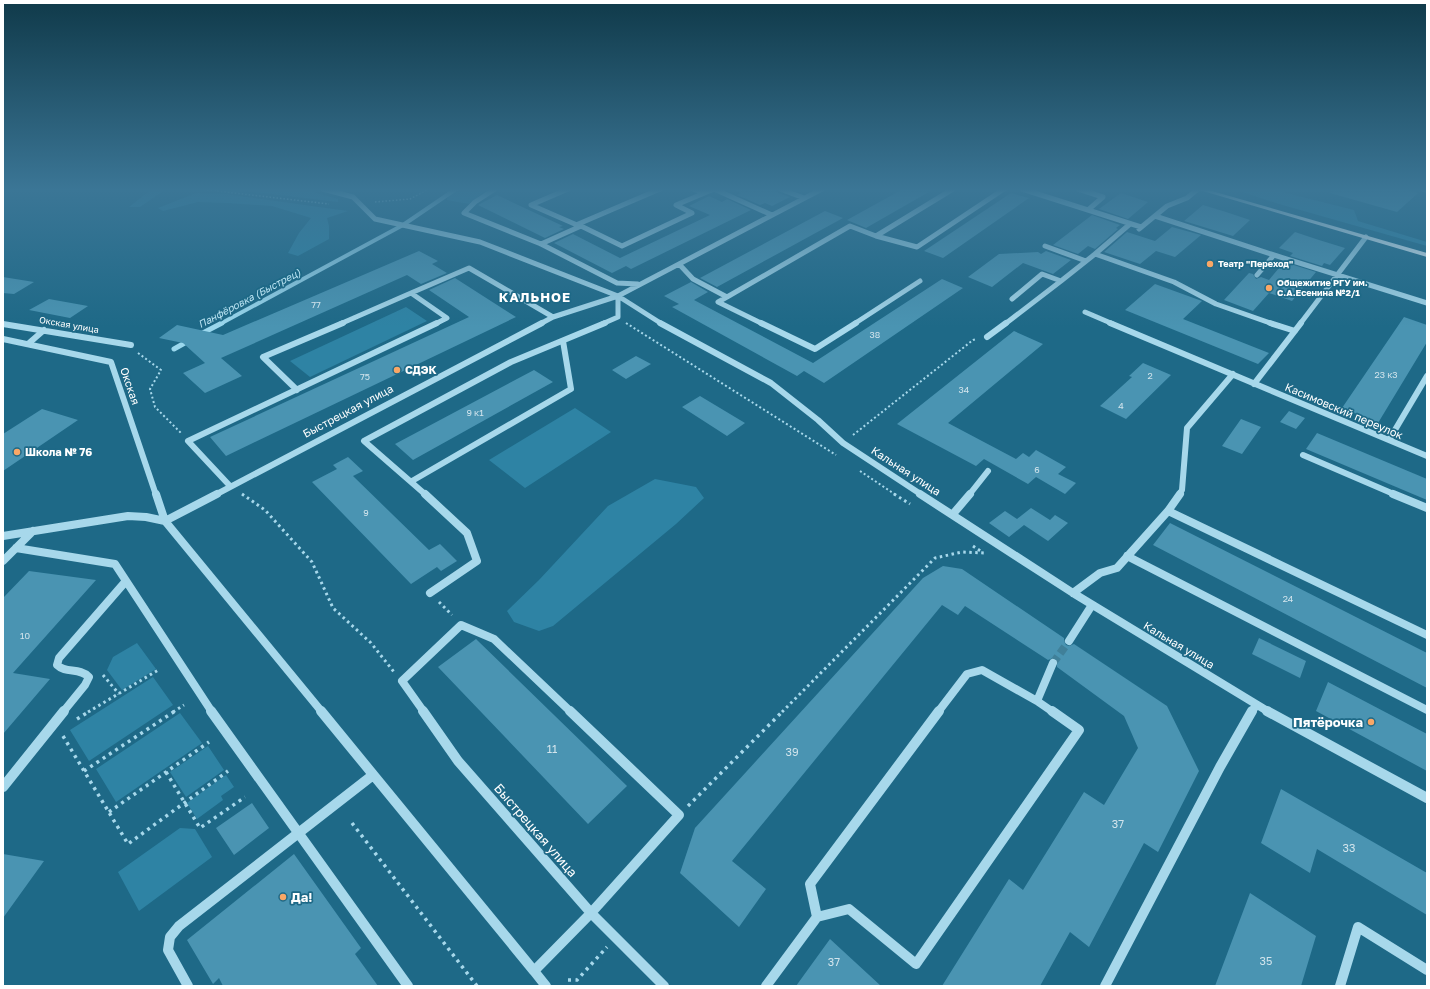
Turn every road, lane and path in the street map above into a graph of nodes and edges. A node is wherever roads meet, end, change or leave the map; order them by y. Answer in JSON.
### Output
{"nodes":[{"id":1,"x":450,"y":235,"type":"edge"},
{"id":2,"x":518,"y":235,"type":"edge"},
{"id":3,"x":557,"y":235,"type":"edge"},
{"id":4,"x":560,"y":235,"type":"edge"},
{"id":5,"x":600,"y":235,"type":"edge"},
{"id":6,"x":645,"y":235,"type":"edge"},
{"id":7,"x":734,"y":235,"type":"edge"},
{"id":8,"x":834,"y":235,"type":"edge"},
{"id":9,"x":935,"y":235,"type":"edge"},
{"id":10,"x":1117,"y":235,"type":"edge"},
{"id":11,"x":1213,"y":235,"type":"edge"},
{"id":12,"x":1360,"y":235,"type":"edge"},
{"id":13,"x":876,"y":236,"type":"edge"},
{"id":14,"x":1366,"y":237,"type":"junction"},
{"id":15,"x":540,"y":244,"type":"junction"},
{"id":16,"x":1045,"y":246,"type":"dead end"},
{"id":17,"x":1095,"y":254,"type":"junction"},
{"id":18,"x":1274,"y":255,"type":"junction"},
{"id":19,"x":1427,"y":255,"type":"edge"},
{"id":20,"x":1086,"y":261,"type":"junction"},
{"id":21,"x":679,"y":264,"type":"junction"},
{"id":22,"x":1257,"y":275,"type":"dead end"},
{"id":23,"x":1339,"y":275,"type":"junction"},
{"id":24,"x":920,"y":281,"type":"dead end"},
{"id":25,"x":1061,"y":281,"type":"junction"},
{"id":26,"x":638,"y":284,"type":"junction"},
{"id":27,"x":411,"y":293,"type":"junction"},
{"id":28,"x":618,"y":296,"type":"junction"},
{"id":29,"x":727,"y":297,"type":"junction"},
{"id":30,"x":1012,"y":299,"type":"dead end"},
{"id":31,"x":1427,"y":303,"type":"edge"},
{"id":32,"x":1085,"y":312,"type":"dead end"},
{"id":33,"x":553,"y":317,"type":"junction"},
{"id":34,"x":618,"y":318,"type":"junction"},
{"id":35,"x":3,"y":324,"type":"edge"},
{"id":36,"x":44,"y":330,"type":"junction"},
{"id":37,"x":1296,"y":331,"type":"junction"},
{"id":38,"x":987,"y":337,"type":"joint"},
{"id":39,"x":3,"y":339,"type":"edge"},
{"id":40,"x":563,"y":341,"type":"junction"},
{"id":41,"x":28,"y":344,"type":"junction"},
{"id":42,"x":131,"y":345,"type":"dead end"},
{"id":43,"x":148,"y":362,"type":"dead end"},
{"id":44,"x":1233,"y":374,"type":"junction"},
{"id":45,"x":1427,"y":376,"type":"edge"},
{"id":46,"x":1254,"y":384,"type":"junction"},
{"id":47,"x":297,"y":390,"type":"junction"},
{"id":48,"x":1389,"y":440,"type":"junction"},
{"id":49,"x":188,"y":441,"type":"junction"},
{"id":50,"x":843,"y":443,"type":"junction"},
{"id":51,"x":1303,"y":455,"type":"dead end"},
{"id":52,"x":1427,"y":456,"type":"edge"},
{"id":53,"x":841,"y":458,"type":"dead end"},
{"id":54,"x":854,"y":467,"type":"dead end"},
{"id":55,"x":988,"y":471,"type":"dead end"},
{"id":56,"x":412,"y":481,"type":"junction"},
{"id":57,"x":230,"y":486,"type":"junction"},
{"id":58,"x":912,"y":506,"type":"dead end"},
{"id":59,"x":1427,"y":508,"type":"edge"},
{"id":60,"x":1168,"y":511,"type":"junction"},
{"id":61,"x":953,"y":514,"type":"junction"},
{"id":62,"x":165,"y":521,"type":"junction"},
{"id":63,"x":33,"y":531,"type":"junction"},
{"id":64,"x":3,"y":536,"type":"edge"},
{"id":65,"x":970,"y":544,"type":"dead end"},
{"id":66,"x":16,"y":548,"type":"junction"},
{"id":67,"x":983,"y":553,"type":"junction"},
{"id":68,"x":1014,"y":555,"type":"junction"},
{"id":69,"x":1127,"y":556,"type":"junction"},
{"id":70,"x":3,"y":561,"type":"edge"},
{"id":71,"x":126,"y":581,"type":"junction"},
{"id":72,"x":430,"y":592,"type":"joint"},
{"id":73,"x":1073,"y":593,"type":"junction"},
{"id":74,"x":1092,"y":605,"type":"junction"},
{"id":75,"x":462,"y":626,"type":"junction"},
{"id":76,"x":1427,"y":635,"type":"edge"},
{"id":77,"x":1069,"y":641,"type":"tunnel mouth"},
{"id":78,"x":1053,"y":663,"type":"tunnel mouth"},
{"id":79,"x":160,"y":669,"type":"dead end"},
{"id":80,"x":103,"y":675,"type":"dead end"},
{"id":81,"x":402,"y":681,"type":"junction"},
{"id":82,"x":119,"y":694,"type":"junction"},
{"id":83,"x":1037,"y":701,"type":"junction"},
{"id":84,"x":184,"y":705,"type":"dead end"},
{"id":85,"x":1256,"y":705,"type":"junction"},
{"id":86,"x":1427,"y":710,"type":"edge"},
{"id":87,"x":76,"y":720,"type":"dead end"},
{"id":88,"x":59,"y":730,"type":"dead end"},
{"id":89,"x":209,"y":742,"type":"dead end"},
{"id":90,"x":84,"y":771,"type":"junction"},
{"id":91,"x":228,"y":771,"type":"dead end"},
{"id":92,"x":166,"y":772,"type":"junction"},
{"id":93,"x":373,"y":775,"type":"junction"},
{"id":94,"x":3,"y":787,"type":"edge"},
{"id":95,"x":245,"y":797,"type":"dead end"},
{"id":96,"x":1427,"y":798,"type":"edge"},
{"id":97,"x":185,"y":802,"type":"junction"},
{"id":98,"x":109,"y":812,"type":"junction"},
{"id":99,"x":679,"y":815,"type":"junction"},
{"id":100,"x":352,"y":823,"type":"dead end"},
{"id":101,"x":298,"y":833,"type":"junction"},
{"id":102,"x":591,"y":913,"type":"junction"},
{"id":103,"x":817,"y":917,"type":"junction"},
{"id":104,"x":616,"y":938,"type":"junction"},
{"id":105,"x":1427,"y":970,"type":"edge"},
{"id":106,"x":534,"y":971,"type":"junction"},
{"id":107,"x":568,"y":980,"type":"dead end"},
{"id":108,"x":188,"y":986,"type":"edge"},
{"id":109,"x":408,"y":986,"type":"edge"},
{"id":110,"x":477,"y":986,"type":"edge"},
{"id":111,"x":546,"y":986,"type":"edge"},
{"id":112,"x":664,"y":986,"type":"edge"},
{"id":113,"x":766,"y":986,"type":"edge"},
{"id":114,"x":1105,"y":986,"type":"edge"},
{"id":115,"x":1340,"y":986,"type":"edge"}],
"edges":[{"from":1,"to":28,"type":"street","name":"Кальная улица"},
{"from":2,"to":15,"type":"street"},
{"from":3,"to":15,"type":"street"},
{"from":4,"to":15,"type":"street"},
{"from":5,"to":6,"type":"street"},
{"from":7,"to":21,"type":"street","name":"Быстрецкая улица"},
{"from":8,"to":29,"type":"street"},
{"from":9,"to":13,"type":"street"},
{"from":10,"to":17,"type":"street"},
{"from":11,"to":18,"type":"street"},
{"from":12,"to":14,"type":"main road"},
{"from":14,"to":19,"type":"main road"},
{"from":14,"to":23,"type":"street"},
{"from":15,"to":26,"type":"street"},
{"from":16,"to":20,"type":"street"},
{"from":17,"to":20,"type":"street"},
{"from":17,"to":37,"type":"street"},
{"from":18,"to":22,"type":"street"},
{"from":18,"to":23,"type":"street"},
{"from":20,"to":25,"type":"street"},
{"from":21,"to":26,"type":"street","name":"Быстрецкая улица"},
{"from":21,"to":29,"type":"street"},
{"from":23,"to":31,"type":"street"},
{"from":23,"to":37,"type":"street"},
{"from":24,"to":29,"type":"street"},
{"from":25,"to":30,"type":"street"},
{"from":25,"to":38,"type":"street"},
{"from":26,"to":28,"type":"street","name":"Быстрецкая улица"},
{"from":27,"to":33,"type":"street"},
{"from":27,"to":47,"type":"street"},
{"from":27,"to":47,"type":"street"},
{"from":28,"to":33,"type":"street","name":"Быстрецкая улица"},
{"from":28,"to":34,"type":"street"},
{"from":28,"to":50,"type":"street","name":"Кальная улица"},
{"from":32,"to":44,"type":"street","name":"Касимовский переулок"},
{"from":33,"to":57,"type":"street","name":"Быстрецкая улица"},
{"from":34,"to":40,"type":"street"},
{"from":34,"to":53,"type":"path"},
{"from":35,"to":36,"type":"street","name":"Окская улица"},
{"from":36,"to":41,"type":"street"},
{"from":36,"to":42,"type":"street","name":"Окская улица"},
{"from":37,"to":46,"type":"street"},
{"from":38,"to":50,"type":"path"},
{"from":39,"to":41,"type":"street","name":"Окская"},
{"from":40,"to":56,"type":"street"},
{"from":40,"to":56,"type":"street"},
{"from":41,"to":62,"type":"street","name":"Окская"},
{"from":43,"to":49,"type":"path"},
{"from":44,"to":46,"type":"street","name":"Касимовский переулок"},
{"from":44,"to":60,"type":"street"},
{"from":45,"to":48,"type":"street"},
{"from":46,"to":48,"type":"street","name":"Касимовский переулок"},
{"from":47,"to":49,"type":"street"},
{"from":48,"to":52,"type":"street","name":"Касимовский переулок"},
{"from":49,"to":57,"type":"street"},
{"from":50,"to":61,"type":"street","name":"Кальная улица"},
{"from":51,"to":59,"type":"street"},
{"from":54,"to":58,"type":"path"},
{"from":55,"to":61,"type":"street"},
{"from":56,"to":72,"type":"street"},
{"from":57,"to":62,"type":"street","name":"Быстрецкая улица"},
{"from":57,"to":81,"type":"path"},
{"from":60,"to":69,"type":"street"},
{"from":60,"to":76,"type":"street"},
{"from":61,"to":68,"type":"street","name":"Кальная улица"},
{"from":62,"to":63,"type":"street"},
{"from":62,"to":93,"type":"street"},
{"from":63,"to":64,"type":"street"},
{"from":63,"to":66,"type":"street"},
{"from":65,"to":67,"type":"path"},
{"from":66,"to":70,"type":"street"},
{"from":66,"to":71,"type":"street"},
{"from":67,"to":68,"type":"path"},
{"from":67,"to":99,"type":"path"},
{"from":68,"to":73,"type":"street","name":"Кальная улица"},
{"from":69,"to":73,"type":"street"},
{"from":69,"to":86,"type":"street"},
{"from":71,"to":94,"type":"street"},
{"from":71,"to":101,"type":"street"},
{"from":72,"to":75,"type":"path"},
{"from":73,"to":74,"type":"street","name":"Кальная улица"},
{"from":74,"to":77,"type":"street"},
{"from":74,"to":85,"type":"street","name":"Кальная улица"},
{"from":75,"to":81,"type":"street"},
{"from":75,"to":99,"type":"street"},
{"from":78,"to":83,"type":"street"},
{"from":79,"to":82,"type":"path"},
{"from":80,"to":82,"type":"path"},
{"from":81,"to":102,"type":"street","name":"Быстрецкая улица"},
{"from":82,"to":87,"type":"path"},
{"from":83,"to":103,"type":"street"},
{"from":83,"to":103,"type":"street"},
{"from":84,"to":90,"type":"path"},
{"from":85,"to":96,"type":"street","name":"Кальная улица"},
{"from":85,"to":114,"type":"street"},
{"from":88,"to":90,"type":"path"},
{"from":89,"to":92,"type":"path"},
{"from":90,"to":98,"type":"path"},
{"from":91,"to":97,"type":"path"},
{"from":92,"to":97,"type":"path"},
{"from":92,"to":98,"type":"path"},
{"from":93,"to":101,"type":"street"},
{"from":93,"to":106,"type":"street"},
{"from":95,"to":97,"type":"path"},
{"from":97,"to":98,"type":"path"},
{"from":99,"to":102,"type":"street"},
{"from":100,"to":110,"type":"path"},
{"from":101,"to":108,"type":"street"},
{"from":101,"to":109,"type":"street"},
{"from":102,"to":104,"type":"street","name":"Быстрецкая улица"},
{"from":102,"to":106,"type":"street"},
{"from":103,"to":113,"type":"street"},
{"from":104,"to":107,"type":"path"},
{"from":104,"to":112,"type":"street","name":"Быстрецкая улица"},
{"from":105,"to":115,"type":"street"},
{"from":106,"to":111,"type":"street"}]}
